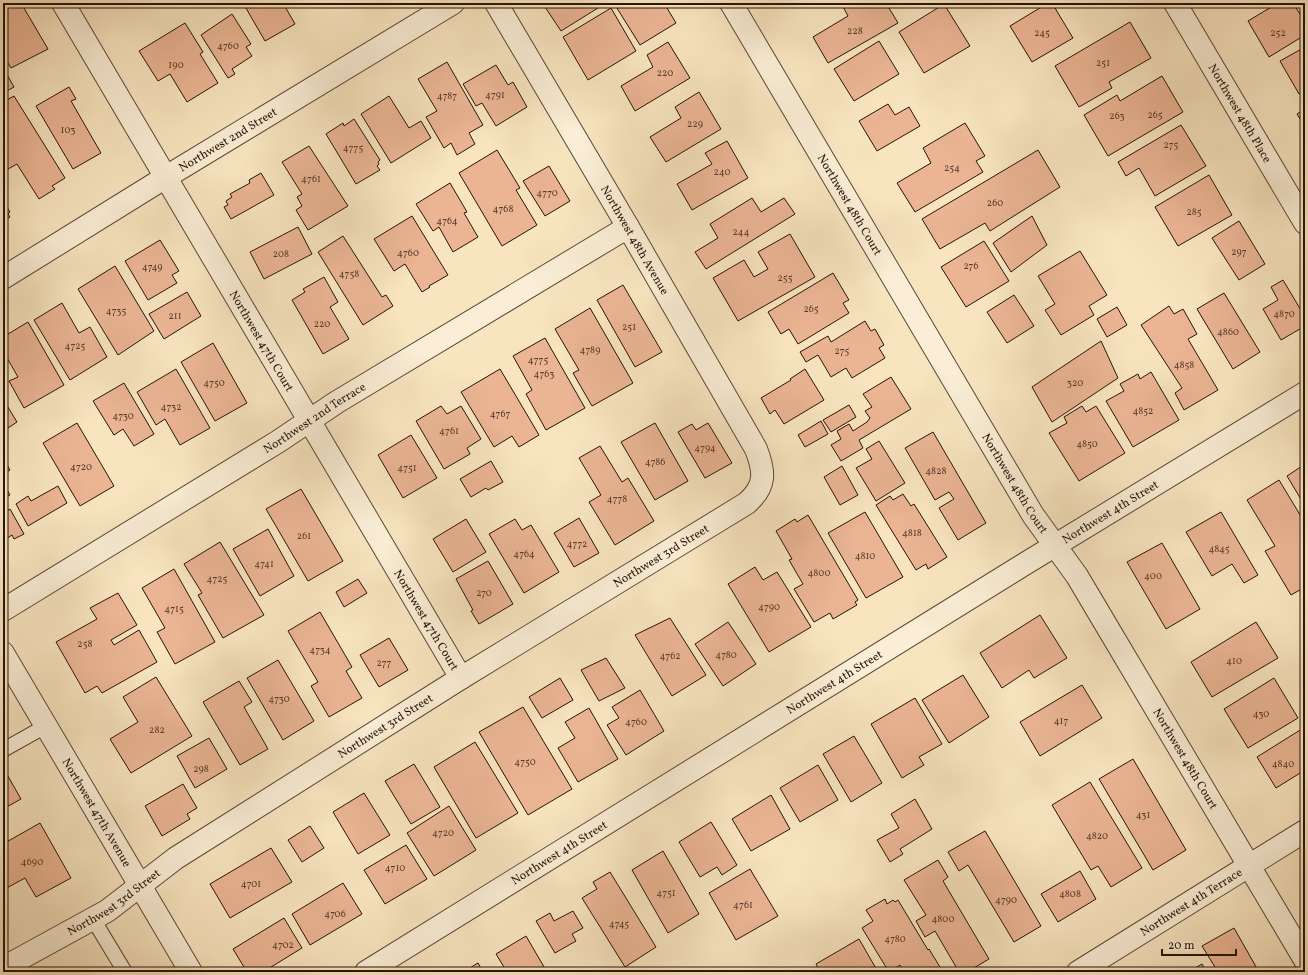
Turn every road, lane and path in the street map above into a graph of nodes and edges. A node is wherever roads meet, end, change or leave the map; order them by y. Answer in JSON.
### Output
{"nodes":[{"id":1,"x":63,"y":3,"type":"edge"},
{"id":2,"x":453,"y":3,"type":"edge"},
{"id":3,"x":496,"y":3,"type":"edge"},
{"id":4,"x":732,"y":3,"type":"edge"},
{"id":5,"x":1175,"y":3,"type":"edge"},
{"id":6,"x":166,"y":177,"type":"junction"},
{"id":7,"x":1305,"y":222,"type":"edge"},
{"id":8,"x":628,"y":227,"type":"junction"},
{"id":9,"x":3,"y":278,"type":"edge"},
{"id":10,"x":1305,"y":393,"type":"edge"},
{"id":11,"x":308,"y":421,"type":"junction"},
{"id":12,"x":762,"y":481,"type":"joint"},
{"id":13,"x":1055,"y":545,"type":"junction"},
{"id":14,"x":3,"y":610,"type":"edge"},
{"id":15,"x":3,"y":653,"type":"edge"},
{"id":16,"x":461,"y":678,"type":"junction"},
{"id":17,"x":46,"y":726,"type":"junction"},
{"id":18,"x":3,"y":750,"type":"edge"},
{"id":19,"x":1305,"y":832,"type":"edge"},
{"id":20,"x":1249,"y":866,"type":"junction"},
{"id":21,"x":139,"y":886,"type":"junction"},
{"id":22,"x":93,"y":919,"type":"junction"},
{"id":23,"x":1305,"y":960,"type":"edge"},
{"id":24,"x":3,"y":968,"type":"edge"},
{"id":25,"x":125,"y":972,"type":"edge"},
{"id":26,"x":191,"y":972,"type":"edge"},
{"id":27,"x":366,"y":972,"type":"edge"},
{"id":28,"x":1078,"y":972,"type":"edge"}],
"edges":[{"from":1,"to":6,"type":"street","name":"Northwest 47th Court"},
{"from":2,"to":6,"type":"street","name":"Northwest 2nd Street"},
{"from":3,"to":8,"type":"street","name":"Northwest 48th Avenue"},
{"from":4,"to":13,"type":"street","name":"Northwest 48th Court"},
{"from":5,"to":7,"type":"street","name":"Northwest 48th Place"},
{"from":6,"to":9,"type":"street","name":"Northwest 2nd Street"},
{"from":6,"to":11,"type":"street","name":"Northwest 47th Court"},
{"from":8,"to":11,"type":"street","name":"Northwest 2nd Terrace"},
{"from":8,"to":12,"type":"street","name":"Northwest 48th Avenue"},
{"from":10,"to":13,"type":"street","name":"Northwest 4th Street"},
{"from":11,"to":14,"type":"street","name":"Northwest 2nd Terrace"},
{"from":11,"to":16,"type":"street","name":"Northwest 47th Court"},
{"from":12,"to":16,"type":"street","name":"Northwest 3rd Street"},
{"from":13,"to":20,"type":"street","name":"Northwest 48th Court"},
{"from":13,"to":27,"type":"street","name":"Northwest 4th Street"},
{"from":15,"to":17,"type":"street","name":"Northwest 47th Avenue"},
{"from":16,"to":21,"type":"street","name":"Northwest 3rd Street"},
{"from":17,"to":18,"type":"lane"},
{"from":17,"to":21,"type":"street","name":"Northwest 47th Avenue"},
{"from":19,"to":20,"type":"street","name":"Northwest 4th Terrace"},
{"from":20,"to":23,"type":"street","name":"Northwest 48th Court"},
{"from":20,"to":28,"type":"street","name":"Northwest 4th Terrace"},
{"from":21,"to":22,"type":"street","name":"Northwest 3rd Street"},
{"from":21,"to":26,"type":"street","name":"Northwest 47th Avenue"},
{"from":22,"to":24,"type":"street","name":"Northwest 3rd Street"},
{"from":22,"to":25,"type":"lane"}]}
